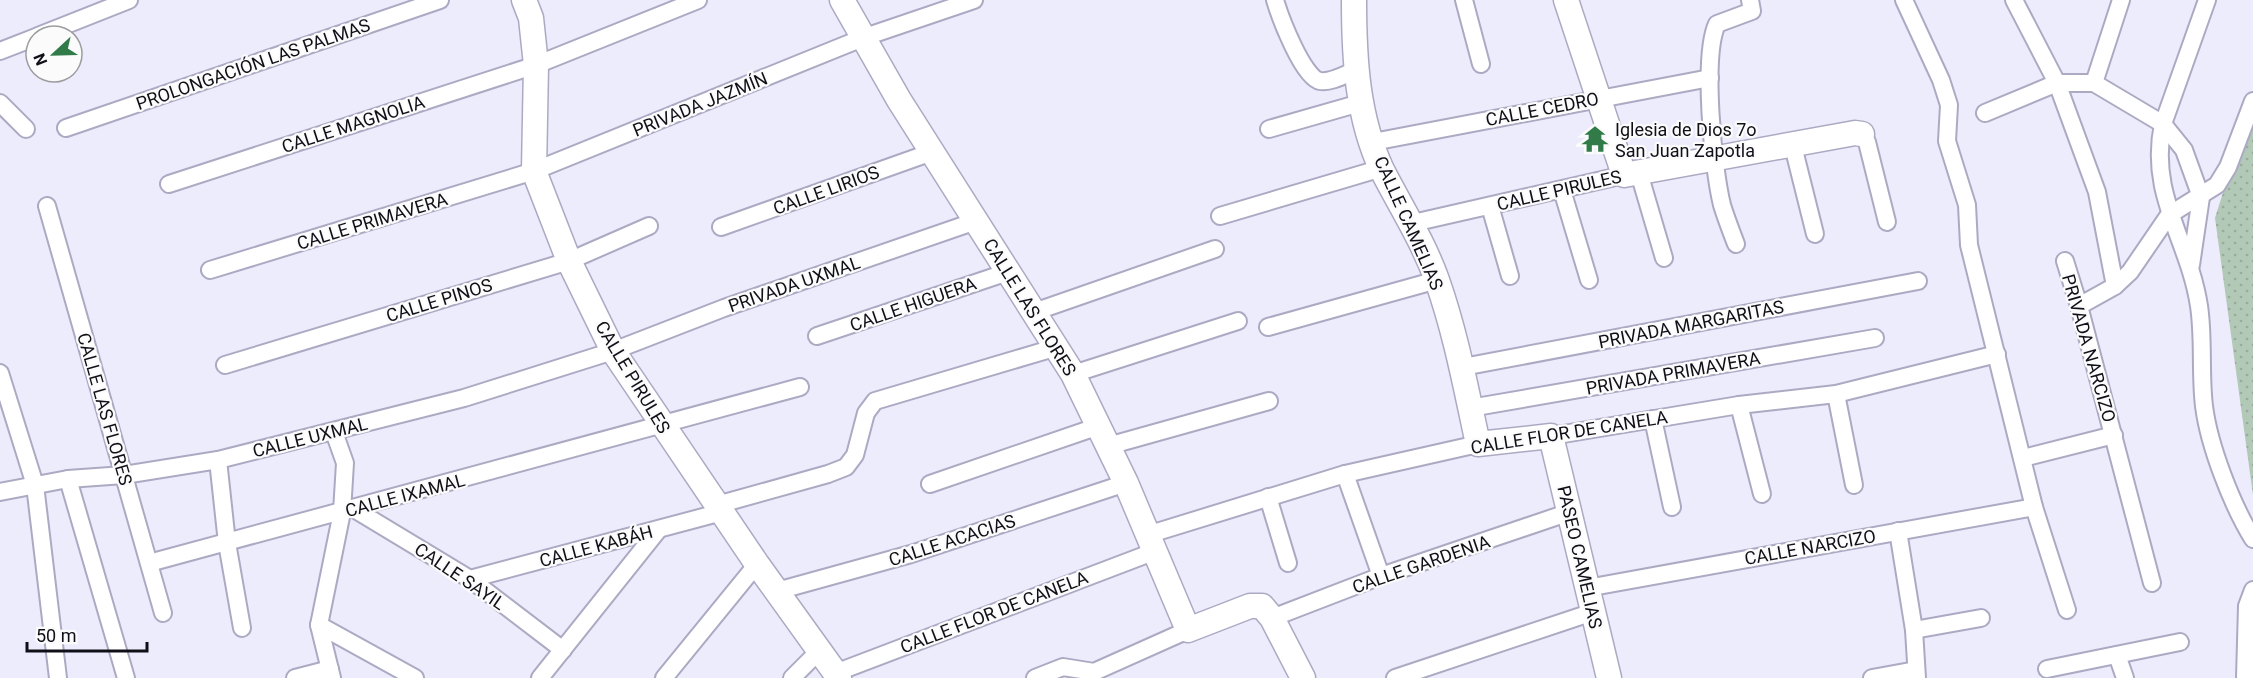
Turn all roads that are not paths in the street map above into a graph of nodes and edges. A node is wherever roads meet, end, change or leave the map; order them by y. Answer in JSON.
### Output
{"nodes":[{"id":1,"x":129,"y":0,"type":"edge"},
{"id":2,"x":440,"y":0,"type":"edge"},
{"id":3,"x":524,"y":0,"type":"edge"},
{"id":4,"x":698,"y":0,"type":"edge"},
{"id":5,"x":842,"y":0,"type":"edge"},
{"id":6,"x":974,"y":0,"type":"edge"},
{"id":7,"x":1275,"y":0,"type":"edge"},
{"id":8,"x":1354,"y":0,"type":"edge"},
{"id":9,"x":1464,"y":0,"type":"edge"},
{"id":10,"x":1566,"y":0,"type":"edge"},
{"id":11,"x":1750,"y":0,"type":"edge"},
{"id":12,"x":1904,"y":0,"type":"edge"},
{"id":13,"x":2014,"y":0,"type":"edge"},
{"id":14,"x":2121,"y":0,"type":"edge"},
{"id":15,"x":2207,"y":0,"type":"edge"},
{"id":16,"x":68,"y":24,"type":"edge"},
{"id":17,"x":865,"y":37,"type":"junction"},
{"id":18,"x":24,"y":41,"type":"edge"},
{"id":19,"x":0,"y":51,"type":"edge"},
{"id":20,"x":1481,"y":64,"type":"dead end"},
{"id":21,"x":536,"y":65,"type":"junction"},
{"id":22,"x":1356,"y":70,"type":"junction"},
{"id":23,"x":1710,"y":78,"type":"junction"},
{"id":24,"x":2057,"y":83,"type":"junction"},
{"id":25,"x":2094,"y":83,"type":"junction"},
{"id":26,"x":1597,"y":98,"type":"junction"},
{"id":27,"x":2253,"y":101,"type":"edge"},
{"id":28,"x":0,"y":103,"type":"edge"},
{"id":29,"x":1360,"y":103,"type":"junction"},
{"id":30,"x":1985,"y":113,"type":"dead end"},
{"id":31,"x":2163,"y":124,"type":"junction"},
{"id":32,"x":66,"y":128,"type":"dead end"},
{"id":33,"x":26,"y":129,"type":"dead end"},
{"id":34,"x":1269,"y":129,"type":"dead end"},
{"id":35,"x":1862,"y":134,"type":"joint"},
{"id":36,"x":1373,"y":142,"type":"junction"},
{"id":37,"x":1792,"y":142,"type":"junction"},
{"id":38,"x":932,"y":152,"type":"junction"},
{"id":39,"x":1715,"y":158,"type":"junction"},
{"id":40,"x":1382,"y":168,"type":"junction"},
{"id":41,"x":534,"y":171,"type":"junction"},
{"id":42,"x":1632,"y":174,"type":"junction"},
{"id":43,"x":169,"y":184,"type":"dead end"},
{"id":44,"x":1562,"y":190,"type":"junction"},
{"id":45,"x":2201,"y":197,"type":"junction"},
{"id":46,"x":47,"y":206,"type":"dead end"},
{"id":47,"x":1490,"y":206,"type":"junction"},
{"id":48,"x":2169,"y":214,"type":"junction"},
{"id":49,"x":1220,"y":216,"type":"dead end"},
{"id":50,"x":976,"y":221,"type":"junction"},
{"id":51,"x":1887,"y":222,"type":"dead end"},
{"id":52,"x":1413,"y":224,"type":"junction"},
{"id":53,"x":649,"y":226,"type":"dead end"},
{"id":54,"x":721,"y":227,"type":"dead end"},
{"id":55,"x":1815,"y":234,"type":"dead end"},
{"id":56,"x":1736,"y":244,"type":"dead end"},
{"id":57,"x":1215,"y":249,"type":"dead end"},
{"id":58,"x":1665,"y":258,"type":"dead end"},
{"id":59,"x":569,"y":261,"type":"junction"},
{"id":60,"x":2065,"y":261,"type":"dead end"},
{"id":61,"x":2190,"y":268,"type":"junction"},
{"id":62,"x":210,"y":270,"type":"dead end"},
{"id":63,"x":1008,"y":272,"type":"junction"},
{"id":64,"x":1510,"y":276,"type":"dead end"},
{"id":65,"x":1437,"y":280,"type":"junction"},
{"id":66,"x":1589,"y":280,"type":"dead end"},
{"id":67,"x":1918,"y":281,"type":"dead end"},
{"id":68,"x":2115,"y":286,"type":"junction"},
{"id":69,"x":2079,"y":306,"type":"junction"},
{"id":70,"x":1034,"y":312,"type":"junction"},
{"id":71,"x":1238,"y":321,"type":"dead end"},
{"id":72,"x":1268,"y":327,"type":"dead end"},
{"id":73,"x":817,"y":336,"type":"dead end"},
{"id":74,"x":1875,"y":338,"type":"dead end"},
{"id":75,"x":1054,"y":348,"type":"junction"},
{"id":76,"x":613,"y":351,"type":"junction"},
{"id":77,"x":1997,"y":354,"type":"junction"},
{"id":78,"x":225,"y":364,"type":"dead end"},
{"id":79,"x":1463,"y":366,"type":"junction"},
{"id":80,"x":0,"y":373,"type":"edge"},
{"id":81,"x":1073,"y":374,"type":"junction"},
{"id":82,"x":800,"y":387,"type":"dead end"},
{"id":83,"x":1836,"y":394,"type":"junction"},
{"id":84,"x":1269,"y":401,"type":"dead end"},
{"id":85,"x":1739,"y":405,"type":"junction"},
{"id":86,"x":1470,"y":408,"type":"junction"},
{"id":87,"x":1653,"y":419,"type":"junction"},
{"id":88,"x":662,"y":426,"type":"junction"},
{"id":89,"x":334,"y":432,"type":"junction"},
{"id":90,"x":2114,"y":435,"type":"junction"},
{"id":91,"x":1103,"y":436,"type":"junction"},
{"id":92,"x":1551,"y":436,"type":"junction"},
{"id":93,"x":1478,"y":444,"type":"junction"},
{"id":94,"x":2023,"y":458,"type":"junction"},
{"id":95,"x":218,"y":460,"type":"junction"},
{"id":96,"x":124,"y":474,"type":"junction"},
{"id":97,"x":1345,"y":474,"type":"junction"},
{"id":98,"x":68,"y":479,"type":"junction"},
{"id":99,"x":1126,"y":483,"type":"junction"},
{"id":100,"x":930,"y":484,"type":"dead end"},
{"id":101,"x":35,"y":485,"type":"junction"},
{"id":102,"x":1854,"y":485,"type":"dead end"},
{"id":103,"x":0,"y":492,"type":"edge"},
{"id":104,"x":1762,"y":494,"type":"dead end"},
{"id":105,"x":1268,"y":497,"type":"junction"},
{"id":106,"x":1672,"y":507,"type":"dead end"},
{"id":107,"x":2034,"y":507,"type":"junction"},
{"id":108,"x":719,"y":509,"type":"junction"},
{"id":109,"x":348,"y":510,"type":"junction"},
{"id":110,"x":1570,"y":512,"type":"junction"},
{"id":111,"x":659,"y":529,"type":"junction"},
{"id":112,"x":1898,"y":531,"type":"junction"},
{"id":113,"x":2253,"y":539,"type":"edge"},
{"id":114,"x":227,"y":543,"type":"junction"},
{"id":115,"x":1150,"y":543,"type":"junction"},
{"id":116,"x":149,"y":563,"type":"junction"},
{"id":117,"x":1288,"y":563,"type":"dead end"},
{"id":118,"x":757,"y":564,"type":"junction"},
{"id":119,"x":1381,"y":576,"type":"junction"},
{"id":120,"x":470,"y":579,"type":"junction"},
{"id":121,"x":2152,"y":584,"type":"dead end"},
{"id":122,"x":1587,"y":588,"type":"junction"},
{"id":123,"x":2253,"y":590,"type":"edge"},
{"id":124,"x":777,"y":591,"type":"junction"},
{"id":125,"x":2067,"y":610,"type":"dead end"},
{"id":126,"x":1264,"y":612,"type":"junction"},
{"id":127,"x":1593,"y":612,"type":"junction"},
{"id":128,"x":163,"y":613,"type":"dead end"},
{"id":129,"x":1982,"y":618,"type":"dead end"},
{"id":130,"x":319,"y":625,"type":"junction"},
{"id":131,"x":242,"y":628,"type":"dead end"},
{"id":132,"x":1188,"y":630,"type":"junction"},
{"id":133,"x":1914,"y":630,"type":"junction"},
{"id":134,"x":2180,"y":642,"type":"dead end"},
{"id":135,"x":2249,"y":647,"type":"edge"},
{"id":136,"x":562,"y":650,"type":"junction"},
{"id":137,"x":819,"y":651,"type":"junction"},
{"id":138,"x":2117,"y":655,"type":"junction"},
{"id":139,"x":2047,"y":669,"type":"dead end"},
{"id":140,"x":331,"y":674,"type":"edge"},
{"id":141,"x":1917,"y":674,"type":"edge"},
{"id":142,"x":837,"y":675,"type":"edge"},
{"id":143,"x":1298,"y":676,"type":"edge"},
{"id":144,"x":58,"y":678,"type":"edge"},
{"id":145,"x":126,"y":678,"type":"edge"},
{"id":146,"x":295,"y":678,"type":"edge"},
{"id":147,"x":415,"y":678,"type":"edge"},
{"id":148,"x":540,"y":678,"type":"edge"},
{"id":149,"x":664,"y":678,"type":"edge"},
{"id":150,"x":792,"y":678,"type":"edge"},
{"id":151,"x":1035,"y":678,"type":"edge"},
{"id":152,"x":1395,"y":678,"type":"edge"},
{"id":153,"x":1610,"y":678,"type":"edge"},
{"id":154,"x":1872,"y":678,"type":"edge"},
{"id":155,"x":2126,"y":678,"type":"edge"},
{"id":156,"x":2245,"y":678,"type":"edge"}],
"edges":[{"from":1,"to":16,"type":"street"},
{"from":2,"to":32,"type":"street","name":"PROLONGACIÓN LAS PALMAS"},
{"from":3,"to":21,"type":"street","name":"CALLE PIRULES"},
{"from":4,"to":21,"type":"street","name":"CALLE MAGNOLIA"},
{"from":5,"to":17,"type":"street","name":"CALLE LAS FLORES"},
{"from":6,"to":17,"type":"street","name":"PRIVADA JAZMÍN"},
{"from":7,"to":22,"type":"street"},
{"from":8,"to":22,"type":"street","name":"CALLE CAMELIAS"},
{"from":9,"to":20,"type":"street"},
{"from":10,"to":26,"type":"street"},
{"from":11,"to":23,"type":"street"},
{"from":12,"to":77,"type":"street"},
{"from":13,"to":24,"type":"street"},
{"from":14,"to":25,"type":"street"},
{"from":15,"to":31,"type":"street"},
{"from":17,"to":38,"type":"street","name":"CALLE LAS FLORES"},
{"from":17,"to":41,"type":"street","name":"PRIVADA JAZMÍN"},
{"from":18,"to":19,"type":"street"},
{"from":21,"to":41,"type":"street","name":"CALLE PIRULES"},
{"from":21,"to":43,"type":"street","name":"CALLE MAGNOLIA"},
{"from":22,"to":29,"type":"street","name":"CALLE CAMELIAS"},
{"from":23,"to":26,"type":"street","name":"CALLE CEDRO"},
{"from":23,"to":39,"type":"street"},
{"from":24,"to":25,"type":"street"},
{"from":24,"to":30,"type":"street"},
{"from":24,"to":68,"type":"street"},
{"from":25,"to":31,"type":"street"},
{"from":26,"to":36,"type":"street","name":"CALLE CEDRO"},
{"from":26,"to":42,"type":"street"},
{"from":27,"to":45,"type":"street"},
{"from":28,"to":33,"type":"street"},
{"from":29,"to":34,"type":"street"},
{"from":29,"to":36,"type":"street","name":"CALLE CAMELIAS"},
{"from":31,"to":45,"type":"street"},
{"from":31,"to":48,"type":"street"},
{"from":35,"to":37,"type":"street","name":"CALLE PIRULES"},
{"from":35,"to":51,"type":"street","name":"CALLE PIRULES"},
{"from":36,"to":40,"type":"street","name":"CALLE CAMELIAS"},
{"from":37,"to":39,"type":"street","name":"CALLE PIRULES"},
{"from":37,"to":55,"type":"street"},
{"from":38,"to":50,"type":"street","name":"CALLE LAS FLORES"},
{"from":38,"to":54,"type":"street","name":"CALLE LIRIOS"},
{"from":39,"to":42,"type":"street","name":"CALLE PIRULES"},
{"from":39,"to":56,"type":"street"},
{"from":40,"to":49,"type":"street"},
{"from":40,"to":52,"type":"street","name":"CALLE CAMELIAS"},
{"from":41,"to":59,"type":"street","name":"CALLE PIRULES"},
{"from":41,"to":62,"type":"street","name":"CALLE PRIMAVERA"},
{"from":42,"to":44,"type":"street","name":"CALLE PIRULES"},
{"from":42,"to":58,"type":"street"},
{"from":44,"to":47,"type":"street","name":"CALLE PIRULES"},
{"from":44,"to":66,"type":"street"},
{"from":45,"to":48,"type":"street"},
{"from":45,"to":61,"type":"street"},
{"from":46,"to":96,"type":"street","name":"CALLE LAS FLORES"},
{"from":47,"to":52,"type":"street","name":"CALLE PIRULES"},
{"from":47,"to":64,"type":"street"},
{"from":48,"to":61,"type":"street"},
{"from":48,"to":68,"type":"street"},
{"from":50,"to":63,"type":"street","name":"CALLE LAS FLORES"},
{"from":50,"to":76,"type":"street","name":"PRIVADA UXMAL"},
{"from":52,"to":65,"type":"street","name":"CALLE CAMELIAS"},
{"from":53,"to":59,"type":"street","name":"CALLE PINOS"},
{"from":57,"to":70,"type":"street"},
{"from":59,"to":76,"type":"street","name":"CALLE PIRULES"},
{"from":59,"to":78,"type":"street","name":"CALLE PINOS"},
{"from":60,"to":69,"type":"street","name":"PRIVADA NARCIZO"},
{"from":61,"to":113,"type":"street"},
{"from":63,"to":70,"type":"street","name":"CALLE LAS FLORES"},
{"from":63,"to":73,"type":"street","name":"CALLE HIGUERA"},
{"from":65,"to":72,"type":"street"},
{"from":65,"to":79,"type":"street","name":"CALLE CAMELIAS"},
{"from":67,"to":79,"type":"street","name":"PRIVADA MARGARITAS"},
{"from":68,"to":69,"type":"street"},
{"from":69,"to":90,"type":"street","name":"PRIVADA NARCIZO"},
{"from":70,"to":75,"type":"street","name":"CALLE LAS FLORES"},
{"from":71,"to":81,"type":"street"},
{"from":74,"to":86,"type":"street","name":"PRIVADA PRIMAVERA"},
{"from":75,"to":81,"type":"street","name":"CALLE LAS FLORES"},
{"from":75,"to":108,"type":"street","name":"CALLE KABÁH"},
{"from":76,"to":88,"type":"street","name":"CALLE PIRULES"},
{"from":76,"to":89,"type":"street","name":"CALLE UXMAL"},
{"from":77,"to":83,"type":"street","name":"CALLE FLOR DE CANELA"},
{"from":77,"to":94,"type":"street"},
{"from":79,"to":86,"type":"street","name":"CALLE CAMELIAS"},
{"from":80,"to":101,"type":"street"},
{"from":81,"to":91,"type":"street","name":"CALLE LAS FLORES"},
{"from":82,"to":88,"type":"street","name":"CALLE IXAMAL"},
{"from":83,"to":85,"type":"street","name":"CALLE FLOR DE CANELA"},
{"from":83,"to":102,"type":"street"},
{"from":84,"to":91,"type":"street"},
{"from":85,"to":87,"type":"street","name":"CALLE FLOR DE CANELA"},
{"from":85,"to":104,"type":"street"},
{"from":86,"to":93,"type":"street","name":"CALLE CAMELIAS"},
{"from":87,"to":92,"type":"street","name":"CALLE FLOR DE CANELA"},
{"from":87,"to":106,"type":"street"},
{"from":88,"to":108,"type":"street","name":"CALLE PIRULES"},
{"from":88,"to":109,"type":"street","name":"CALLE IXAMAL"},
{"from":89,"to":95,"type":"street","name":"CALLE UXMAL"},
{"from":89,"to":109,"type":"street"},
{"from":90,"to":94,"type":"street","name":"PRIVADA NARCIZO"},
{"from":90,"to":121,"type":"street","name":"PRIVADA NARCIZO"},
{"from":91,"to":99,"type":"street","name":"CALLE LAS FLORES"},
{"from":91,"to":100,"type":"street"},
{"from":92,"to":93,"type":"street","name":"CALLE FLOR DE CANELA"},
{"from":92,"to":110,"type":"street","name":"PASEO CAMELIAS"},
{"from":93,"to":97,"type":"street","name":"CALLE FLOR DE CANELA"},
{"from":94,"to":107,"type":"street"},
{"from":95,"to":96,"type":"street","name":"CALLE UXMAL"},
{"from":95,"to":114,"type":"street"},
{"from":96,"to":98,"type":"street","name":"CALLE UXMAL"},
{"from":96,"to":116,"type":"street","name":"CALLE LAS FLORES"},
{"from":97,"to":105,"type":"street","name":"CALLE FLOR DE CANELA"},
{"from":97,"to":119,"type":"street"},
{"from":98,"to":101,"type":"street","name":"CALLE UXMAL"},
{"from":98,"to":145,"type":"street"},
{"from":99,"to":115,"type":"street","name":"CALLE LAS FLORES"},
{"from":99,"to":124,"type":"street","name":"CALLE ACACIAS"},
{"from":101,"to":103,"type":"street","name":"CALLE UXMAL"},
{"from":101,"to":144,"type":"street"},
{"from":105,"to":115,"type":"street","name":"CALLE FLOR DE CANELA"},
{"from":105,"to":117,"type":"street"},
{"from":107,"to":112,"type":"street","name":"CALLE NARCIZO"},
{"from":107,"to":125,"type":"street"},
{"from":108,"to":111,"type":"street","name":"CALLE KABÁH"},
{"from":108,"to":118,"type":"street","name":"CALLE PIRULES"},
{"from":109,"to":114,"type":"street","name":"CALLE IXAMAL"},
{"from":109,"to":120,"type":"street","name":"CALLE SAYIL"},
{"from":109,"to":130,"type":"street"},
{"from":110,"to":119,"type":"street","name":"CALLE GARDENIA"},
{"from":110,"to":122,"type":"street","name":"PASEO CAMELIAS"},
{"from":111,"to":120,"type":"street","name":"CALLE KABÁH"},
{"from":111,"to":136,"type":"street"},
{"from":112,"to":122,"type":"street","name":"CALLE NARCIZO"},
{"from":112,"to":133,"type":"street"},
{"from":114,"to":116,"type":"street","name":"CALLE IXAMAL"},
{"from":114,"to":131,"type":"street"},
{"from":115,"to":132,"type":"street","name":"CALLE LAS FLORES"},
{"from":115,"to":142,"type":"street","name":"CALLE FLOR DE CANELA"},
{"from":116,"to":128,"type":"street","name":"CALLE LAS FLORES"},
{"from":118,"to":124,"type":"street","name":"CALLE PIRULES"},
{"from":118,"to":149,"type":"street"},
{"from":119,"to":126,"type":"street","name":"CALLE GARDENIA"},
{"from":120,"to":136,"type":"street","name":"CALLE SAYIL"},
{"from":122,"to":127,"type":"street","name":"PASEO CAMELIAS"},
{"from":123,"to":135,"type":"street"},
{"from":124,"to":137,"type":"street","name":"CALLE PIRULES"},
{"from":126,"to":132,"type":"street"},
{"from":126,"to":143,"type":"street"},
{"from":127,"to":152,"type":"street"},
{"from":127,"to":153,"type":"street","name":"PASEO CAMELIAS"},
{"from":129,"to":133,"type":"street"},
{"from":130,"to":140,"type":"street"},
{"from":130,"to":147,"type":"street"},
{"from":132,"to":151,"type":"street"},
{"from":133,"to":141,"type":"street"},
{"from":134,"to":138,"type":"street"},
{"from":135,"to":156,"type":"street"},
{"from":136,"to":148,"type":"street"},
{"from":137,"to":142,"type":"street","name":"CALLE PIRULES"},
{"from":137,"to":150,"type":"street"},
{"from":138,"to":139,"type":"street"},
{"from":138,"to":155,"type":"street"},
{"from":140,"to":146,"type":"street"},
{"from":141,"to":154,"type":"street"}]}
